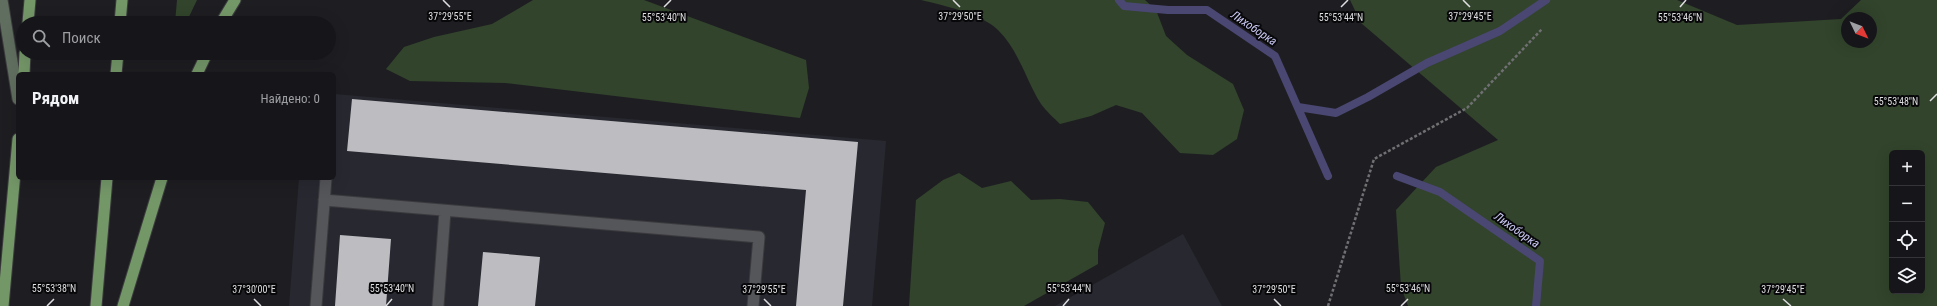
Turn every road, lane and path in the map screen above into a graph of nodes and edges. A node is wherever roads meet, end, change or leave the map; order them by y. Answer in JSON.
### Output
{"nodes":[{"id":1,"x":2,"y":0,"type":"edge"},
{"id":2,"x":30,"y":0,"type":"edge"},
{"id":3,"x":122,"y":0,"type":"edge"},
{"id":4,"x":235,"y":0,"type":"edge"},
{"id":5,"x":29,"y":16,"type":"edge"},
{"id":6,"x":121,"y":16,"type":"edge"},
{"id":7,"x":225,"y":16,"type":"edge"},
{"id":8,"x":1542,"y":29,"type":"dead end"},
{"id":9,"x":25,"y":60,"type":"edge"},
{"id":10,"x":117,"y":60,"type":"edge"},
{"id":11,"x":204,"y":60,"type":"edge"},
{"id":12,"x":24,"y":72,"type":"edge"},
{"id":13,"x":116,"y":72,"type":"edge"},
{"id":14,"x":198,"y":72,"type":"edge"},
{"id":15,"x":16,"y":87,"type":"edge"},
{"id":16,"x":16,"y":161,"type":"edge"},
{"id":17,"x":107,"y":180,"type":"edge"},
{"id":18,"x":161,"y":180,"type":"edge"},
{"id":19,"x":326,"y":180,"type":"edge"},
{"id":20,"x":324,"y":200,"type":"junction"},
{"id":21,"x":445,"y":211,"type":"junction"},
{"id":22,"x":3,"y":306,"type":"edge"},
{"id":23,"x":96,"y":306,"type":"edge"},
{"id":24,"x":123,"y":306,"type":"edge"},
{"id":25,"x":316,"y":306,"type":"edge"},
{"id":26,"x":438,"y":306,"type":"edge"},
{"id":27,"x":753,"y":306,"type":"edge"},
{"id":28,"x":1328,"y":306,"type":"edge"}],
"edges":[{"from":1,"to":15,"type":"main road"},
{"from":2,"to":5,"type":"highway"},
{"from":3,"to":6,"type":"highway"},
{"from":4,"to":7,"type":"highway"},
{"from":8,"to":28,"type":"path"},
{"from":9,"to":12,"type":"highway"},
{"from":10,"to":13,"type":"highway"},
{"from":11,"to":14,"type":"highway"},
{"from":16,"to":22,"type":"highway"},
{"from":17,"to":23,"type":"highway"},
{"from":18,"to":24,"type":"highway"},
{"from":19,"to":20,"type":"lane"},
{"from":20,"to":21,"type":"lane"},
{"from":20,"to":25,"type":"lane"},
{"from":21,"to":26,"type":"lane"},
{"from":21,"to":27,"type":"lane"}]}
